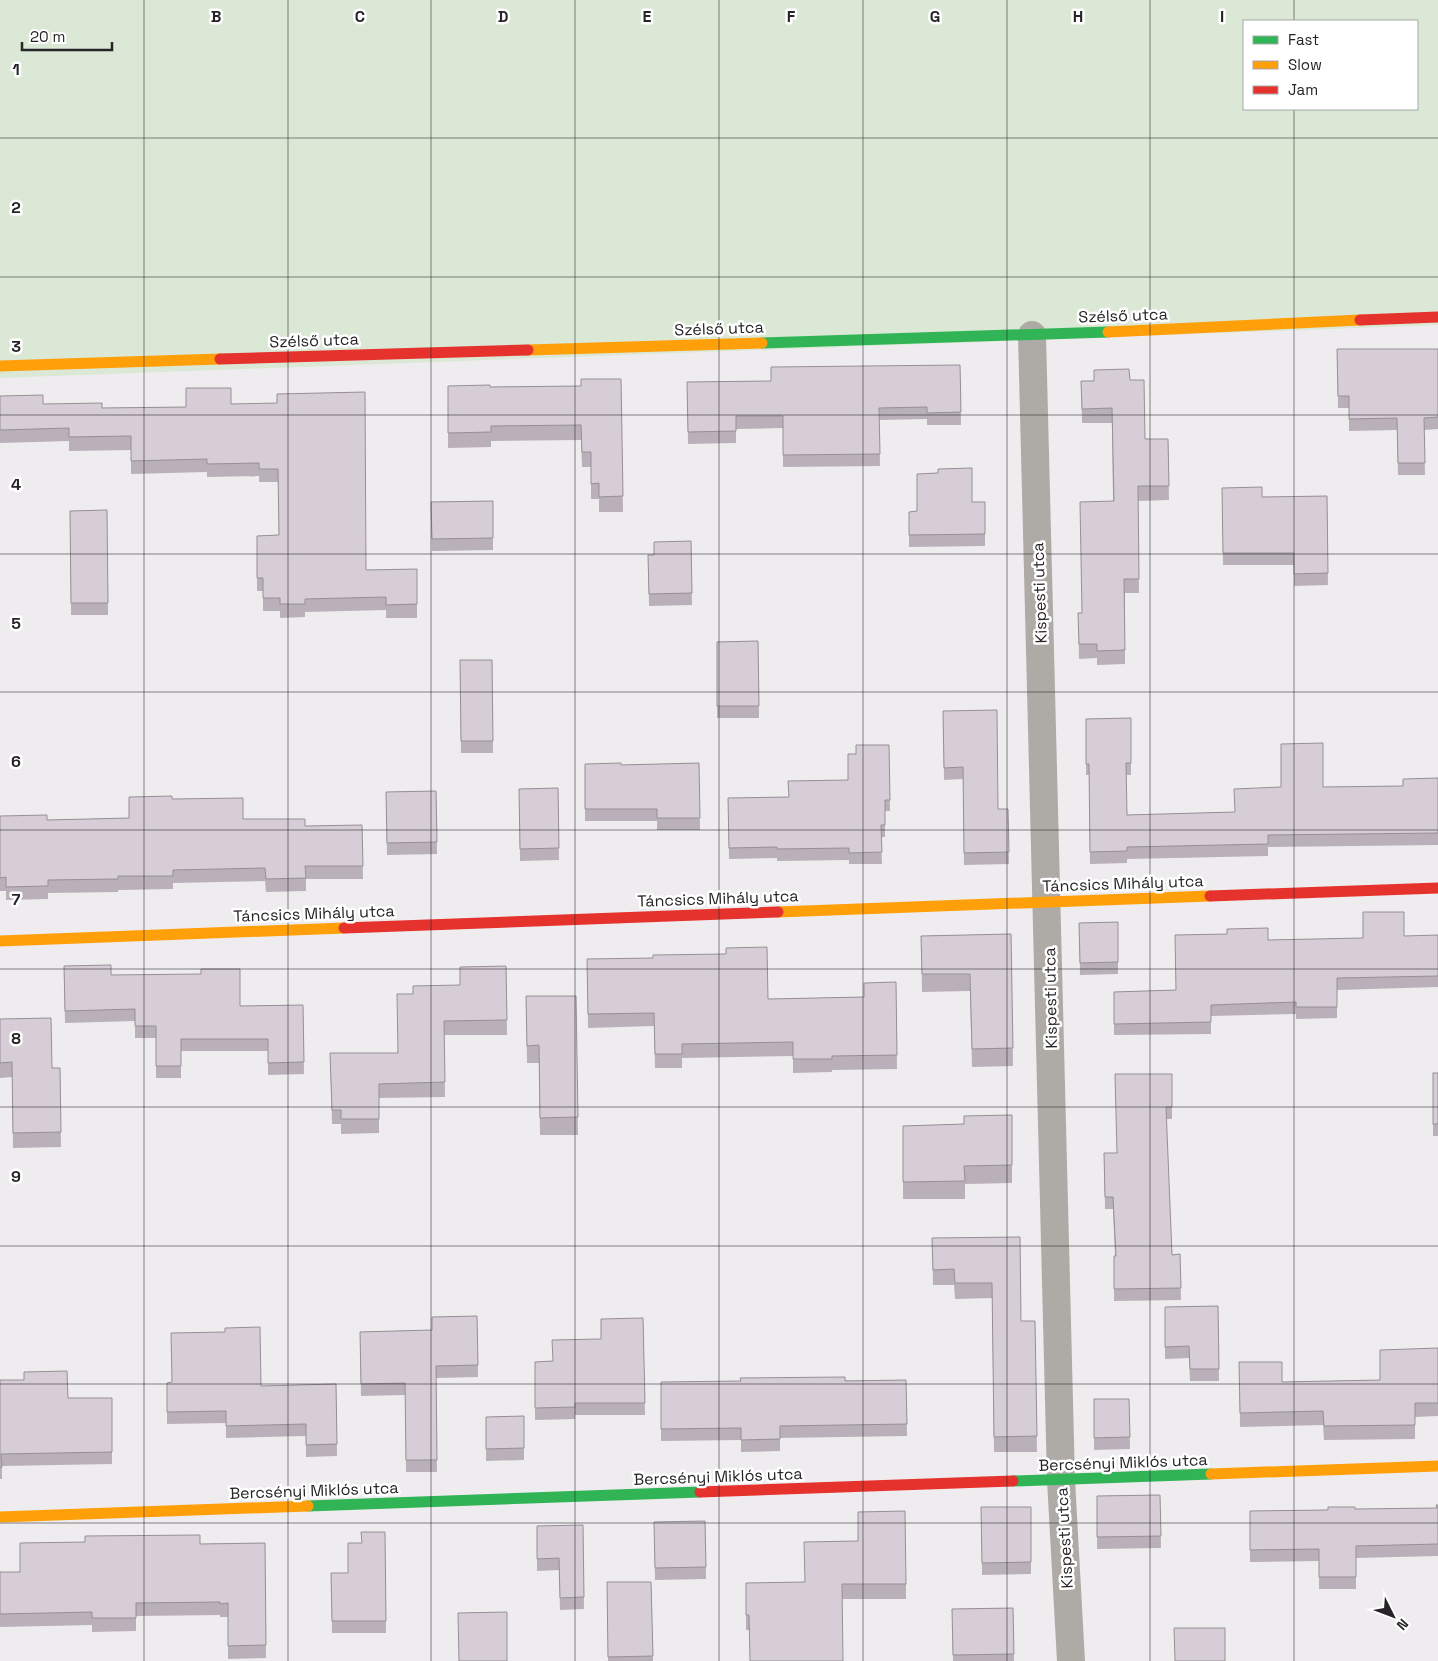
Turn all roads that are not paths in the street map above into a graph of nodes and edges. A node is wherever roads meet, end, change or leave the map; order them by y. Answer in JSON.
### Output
{"nodes":[{"id":1,"x":1438,"y":317,"type":"edge"},
{"id":2,"x":1032,"y":335,"type":"junction"},
{"id":3,"x":0,"y":366,"type":"edge"},
{"id":4,"x":1438,"y":888,"type":"edge"},
{"id":5,"x":1048,"y":903,"type":"junction"},
{"id":6,"x":0,"y":941,"type":"edge"},
{"id":7,"x":1438,"y":1466,"type":"edge"},
{"id":8,"x":1061,"y":1480,"type":"junction"},
{"id":9,"x":0,"y":1517,"type":"edge"},
{"id":10,"x":1071,"y":1661,"type":"edge"}],
"edges":[{"from":1,"to":2,"type":"street","name":"Szélső utca"},
{"from":2,"to":3,"type":"street","name":"Szélső utca"},
{"from":2,"to":5,"type":"street","name":"Kispesti utca"},
{"from":4,"to":5,"type":"street","name":"Táncsics Mihály utca"},
{"from":5,"to":6,"type":"street","name":"Táncsics Mihály utca"},
{"from":5,"to":8,"type":"street","name":"Kispesti utca"},
{"from":7,"to":8,"type":"street","name":"Bercsényi Miklós utca"},
{"from":8,"to":9,"type":"street","name":"Bercsényi Miklós utca"},
{"from":8,"to":10,"type":"street","name":"Kispesti utca"}]}
